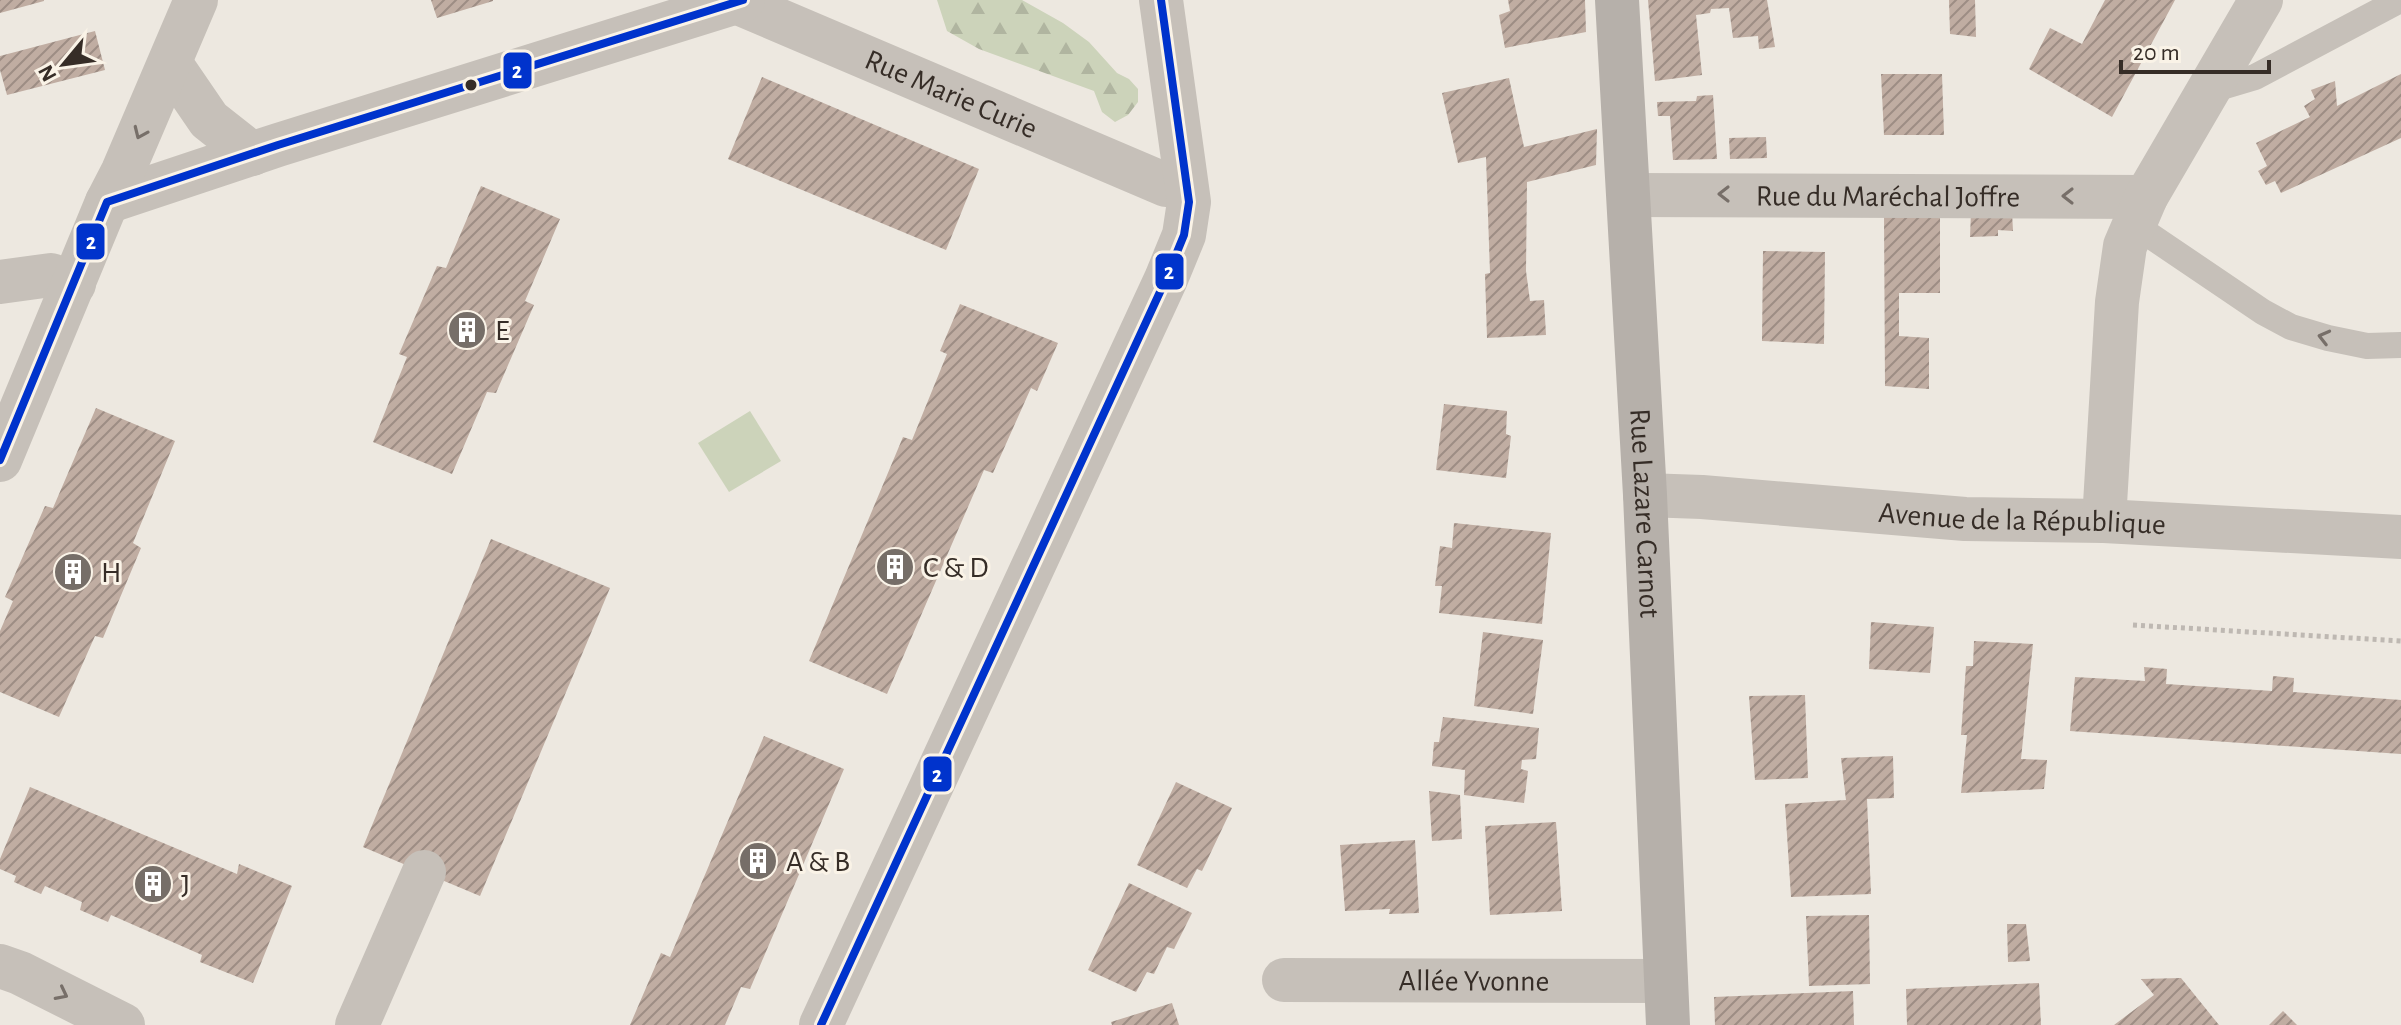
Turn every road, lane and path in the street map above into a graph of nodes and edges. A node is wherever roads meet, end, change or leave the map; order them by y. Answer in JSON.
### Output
{"nodes":[{"id":1,"x":196,"y":0,"type":"edge"},
{"id":2,"x":1161,"y":0,"type":"edge"},
{"id":3,"x":1617,"y":0,"type":"edge"},
{"id":4,"x":2261,"y":0,"type":"edge"},
{"id":5,"x":2400,"y":0,"type":"edge"},
{"id":6,"x":740,"y":1,"type":"edge"},
{"id":7,"x":170,"y":63,"type":"junction"},
{"id":8,"x":2208,"y":91,"type":"junction"},
{"id":9,"x":252,"y":154,"type":"junction"},
{"id":10,"x":1166,"y":185,"type":"dead end"},
{"id":11,"x":1630,"y":195,"type":"junction"},
{"id":12,"x":107,"y":202,"type":"junction"},
{"id":13,"x":2140,"y":210,"type":"junction"},
{"id":14,"x":0,"y":282,"type":"edge"},
{"id":15,"x":74,"y":284,"type":"junction"},
{"id":16,"x":2401,"y":345,"type":"edge"},
{"id":17,"x":0,"y":460,"type":"edge"},
{"id":18,"x":1645,"y":495,"type":"junction"},
{"id":19,"x":2104,"y":521,"type":"junction"},
{"id":20,"x":2401,"y":537,"type":"edge"},
{"id":21,"x":2133,"y":625,"type":"dead end"},
{"id":22,"x":2401,"y":641,"type":"edge"},
{"id":23,"x":424,"y":872,"type":"dead end"},
{"id":24,"x":0,"y":966,"type":"edge"},
{"id":25,"x":1284,"y":980,"type":"dead end"},
{"id":26,"x":1666,"y":981,"type":"junction"},
{"id":27,"x":123,"y":1025,"type":"edge"},
{"id":28,"x":357,"y":1025,"type":"edge"},
{"id":29,"x":821,"y":1025,"type":"edge"},
{"id":30,"x":1668,"y":1025,"type":"edge"}],
"edges":[{"from":1,"to":7,"type":"street"},
{"from":2,"to":29,"type":"street"},
{"from":3,"to":11,"type":"street","name":"Rue Lazare Carnot"},
{"from":4,"to":8,"type":"street"},
{"from":5,"to":8,"type":"lane"},
{"from":6,"to":9,"type":"street","name":"Rue Marie Curie"},
{"from":6,"to":10,"type":"street","name":"Rue Marie Curie"},
{"from":7,"to":9,"type":"street"},
{"from":7,"to":12,"type":"street","one_way":true},
{"from":8,"to":13,"type":"street"},
{"from":9,"to":12,"type":"street","name":"Rue Marie Curie"},
{"from":13,"to":11,"type":"street","name":"Rue du Maréchal Joffre","one_way":true},
{"from":11,"to":18,"type":"street","name":"Rue Lazare Carnot"},
{"from":12,"to":15,"type":"street"},
{"from":16,"to":13,"type":"lane","one_way":true},
{"from":13,"to":19,"type":"street"},
{"from":14,"to":15,"type":"street"},
{"from":15,"to":17,"type":"street"},
{"from":18,"to":19,"type":"street","name":"Avenue de la République"},
{"from":18,"to":26,"type":"street","name":"Rue Lazare Carnot"},
{"from":19,"to":20,"type":"street","name":"Avenue de la République"},
{"from":21,"to":22,"type":"path"},
{"from":23,"to":28,"type":"street"},
{"from":24,"to":27,"type":"street","one_way":true},
{"from":25,"to":26,"type":"street","name":"Allée Yvonne"},
{"from":26,"to":30,"type":"street","name":"Rue Lazare Carnot"}]}
